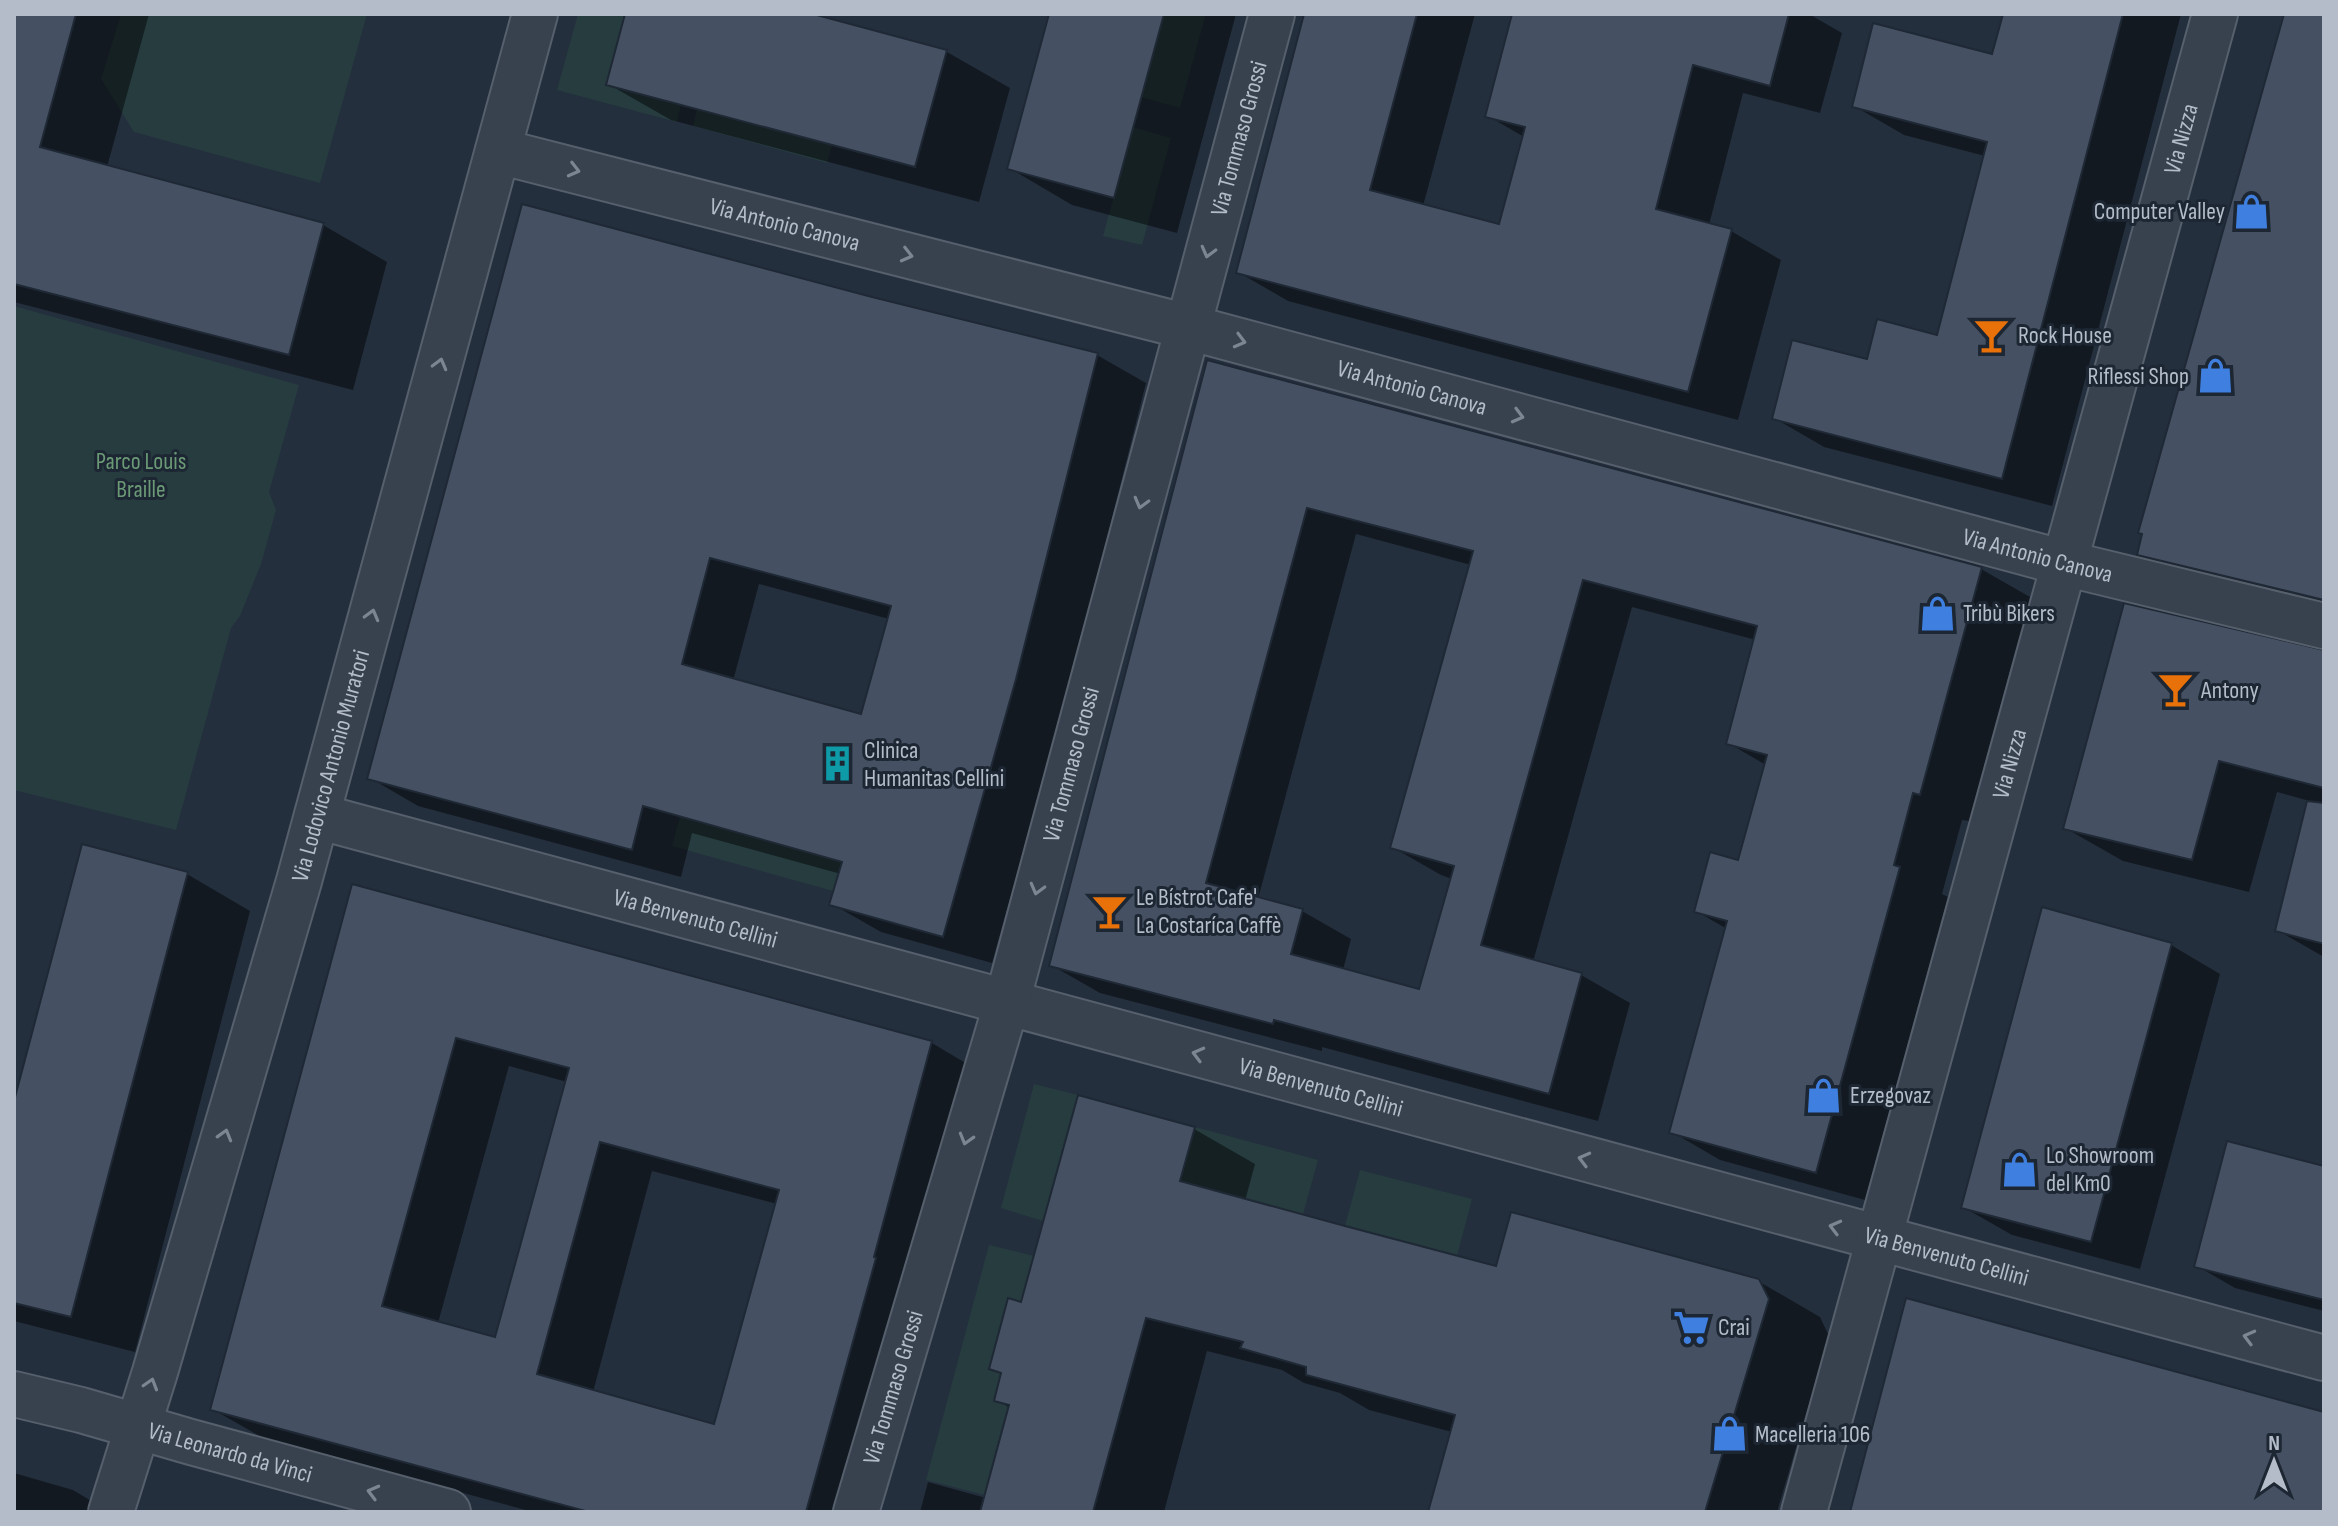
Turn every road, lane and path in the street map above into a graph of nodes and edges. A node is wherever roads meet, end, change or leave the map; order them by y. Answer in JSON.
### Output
{"nodes":[{"id":1,"x":535,"y":14,"type":"edge"},
{"id":2,"x":1272,"y":14,"type":"edge"},
{"id":3,"x":2215,"y":14,"type":"edge"},
{"id":4,"x":498,"y":151,"type":"junction"},
{"id":5,"x":1188,"y":327,"type":"junction"},
{"id":6,"x":2064,"y":563,"type":"junction"},
{"id":7,"x":2324,"y":626,"type":"edge"},
{"id":8,"x":317,"y":816,"type":"junction"},
{"id":9,"x":1007,"y":1002,"type":"junction"},
{"id":10,"x":1881,"y":1239,"type":"junction"},
{"id":11,"x":2324,"y":1358,"type":"edge"},
{"id":12,"x":14,"y":1394,"type":"edge"},
{"id":13,"x":139,"y":1426,"type":"junction"},
{"id":14,"x":111,"y":1512,"type":"edge"},
{"id":15,"x":448,"y":1512,"type":"edge"},
{"id":16,"x":856,"y":1512,"type":"edge"},
{"id":17,"x":1804,"y":1512,"type":"edge"}],
"edges":[{"from":1,"to":4,"type":"street","name":"Via Lodovico Antonio Muratori"},
{"from":2,"to":5,"type":"street","name":"Via Tommaso Grossi","one_way":true},
{"from":3,"to":6,"type":"street","name":"Via Nizza"},
{"from":4,"to":5,"type":"street","name":"Via Antonio Canova","one_way":true},
{"from":8,"to":4,"type":"street","name":"Via Lodovico Antonio Muratori","one_way":true},
{"from":5,"to":6,"type":"street","name":"Via Antonio Canova","one_way":true},
{"from":5,"to":9,"type":"street","name":"Via Tommaso Grossi","one_way":true},
{"from":6,"to":7,"type":"street","name":"Via Antonio Canova"},
{"from":6,"to":10,"type":"street","name":"Via Nizza"},
{"from":8,"to":9,"type":"street","name":"Via Benvenuto Cellini"},
{"from":13,"to":8,"type":"street","name":"Via Lodovico Antonio Muratori","one_way":true},
{"from":10,"to":9,"type":"street","name":"Via Benvenuto Cellini","one_way":true},
{"from":9,"to":16,"type":"street","name":"Via Tommaso Grossi","one_way":true},
{"from":11,"to":10,"type":"street","name":"Via Benvenuto Cellini","one_way":true},
{"from":10,"to":17,"type":"street","name":"Via Nizza"},
{"from":12,"to":13,"type":"street","name":"Via Leonardo da Vinci"},
{"from":13,"to":14,"type":"street","name":"Via Lodovico Antonio Muratori"},
{"from":15,"to":13,"type":"street","name":"Via Leonardo da Vinci","one_way":true}]}
